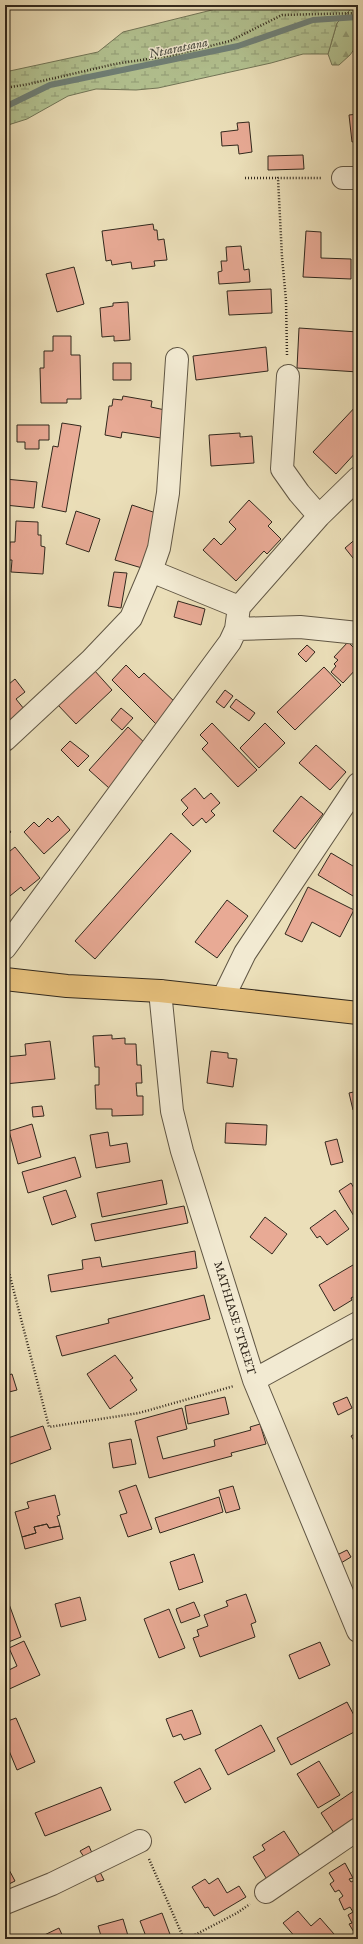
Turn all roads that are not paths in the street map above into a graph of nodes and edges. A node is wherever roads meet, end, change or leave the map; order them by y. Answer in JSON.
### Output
{"nodes":[{"id":1,"x":177,"y":359,"type":"dead end"},
{"id":2,"x":288,"y":376,"type":"road end"},
{"id":3,"x":358,"y":478,"type":"edge"},
{"id":4,"x":319,"y":516,"type":"junction"},
{"id":5,"x":151,"y":571,"type":"junction"},
{"id":6,"x":239,"y":607,"type":"junction"},
{"id":7,"x":236,"y":628,"type":"junction"},
{"id":8,"x":358,"y":633,"type":"edge"},
{"id":9,"x":5,"y":740,"type":"edge"},
{"id":10,"x":358,"y":784,"type":"edge"},
{"id":11,"x":5,"y":948,"type":"edge"},
{"id":12,"x":5,"y":979,"type":"edge"},
{"id":13,"x":160,"y":991,"type":"junction"},
{"id":14,"x":223,"y":998,"type":"junction"},
{"id":15,"x":358,"y":1013,"type":"edge"},
{"id":16,"x":358,"y":1323,"type":"edge"},
{"id":17,"x":254,"y":1380,"type":"junction"},
{"id":18,"x":355,"y":1617,"type":"edge"},
{"id":19,"x":358,"y":1829,"type":"edge"},
{"id":20,"x":140,"y":1841,"type":"road end"},
{"id":21,"x":266,"y":1892,"type":"road end"},
{"id":22,"x":5,"y":1903,"type":"edge"}],
"edges":[{"from":1,"to":5,"type":"street"},
{"from":2,"to":4,"type":"street"},
{"from":3,"to":4,"type":"street"},
{"from":4,"to":6,"type":"street"},
{"from":5,"to":6,"type":"street"},
{"from":5,"to":9,"type":"street"},
{"from":6,"to":7,"type":"street"},
{"from":7,"to":8,"type":"street"},
{"from":7,"to":11,"type":"street"},
{"from":10,"to":14,"type":"street"},
{"from":12,"to":13,"type":"main road"},
{"from":13,"to":14,"type":"main road"},
{"from":13,"to":17,"type":"street","name":"MATHIASE STREET"},
{"from":14,"to":15,"type":"main road"},
{"from":16,"to":17,"type":"street"},
{"from":17,"to":18,"type":"street","name":"MATHIASE STREET"},
{"from":19,"to":21,"type":"street"},
{"from":20,"to":22,"type":"street"}]}
